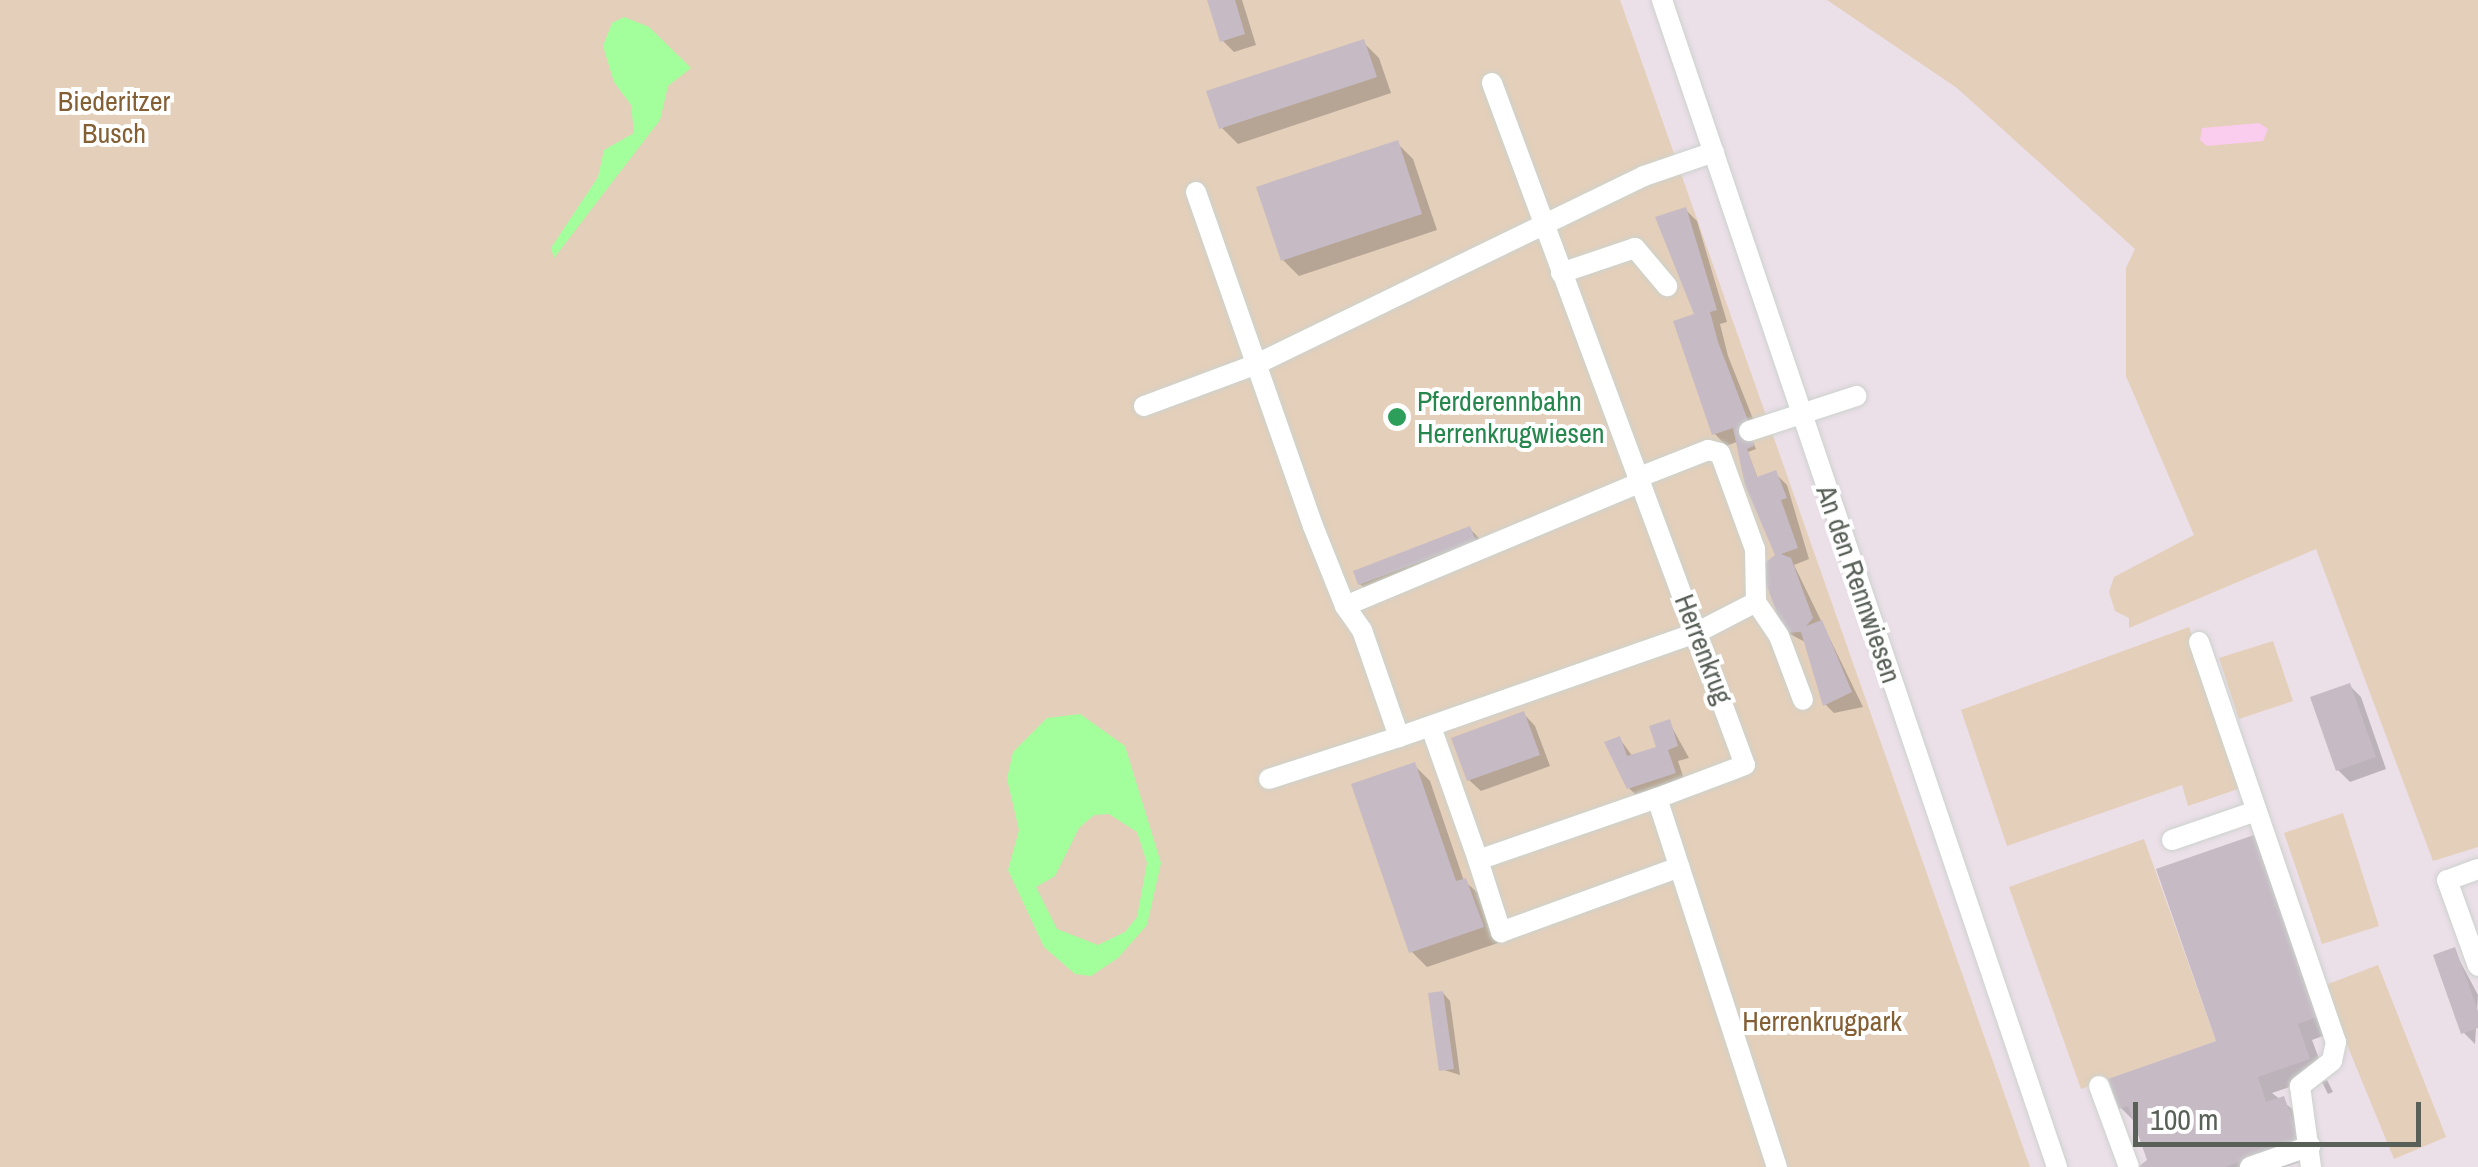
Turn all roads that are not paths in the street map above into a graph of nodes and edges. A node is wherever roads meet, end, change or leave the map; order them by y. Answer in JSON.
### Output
{"nodes":[{"id":1,"x":1662,"y":0,"type":"edge"},
{"id":2,"x":1492,"y":83,"type":"dead end"},
{"id":3,"x":1714,"y":152,"type":"junction"},
{"id":4,"x":1196,"y":192,"type":"dead end"},
{"id":5,"x":1544,"y":224,"type":"junction"},
{"id":6,"x":1562,"y":274,"type":"junction"},
{"id":7,"x":1666,"y":286,"type":"dead end"},
{"id":8,"x":1257,"y":364,"type":"junction"},
{"id":9,"x":1856,"y":396,"type":"dead end"},
{"id":10,"x":1144,"y":406,"type":"dead end"},
{"id":11,"x":1802,"y":413,"type":"junction"},
{"id":12,"x":1749,"y":432,"type":"dead end"},
{"id":13,"x":1638,"y":480,"type":"junction"},
{"id":14,"x":1756,"y":602,"type":"junction"},
{"id":15,"x":1344,"y":606,"type":"junction"},
{"id":16,"x":1698,"y":632,"type":"junction"},
{"id":17,"x":2199,"y":642,"type":"dead end"},
{"id":18,"x":1803,"y":700,"type":"dead end"},
{"id":19,"x":1431,"y":727,"type":"junction"},
{"id":20,"x":1398,"y":737,"type":"junction"},
{"id":21,"x":1269,"y":779,"type":"dead end"},
{"id":22,"x":1657,"y":798,"type":"junction"},
{"id":23,"x":2256,"y":812,"type":"junction"},
{"id":24,"x":2172,"y":840,"type":"dead end"},
{"id":25,"x":1478,"y":860,"type":"junction"},
{"id":26,"x":1680,"y":867,"type":"junction"},
{"id":27,"x":2478,"y":869,"type":"edge"},
{"id":28,"x":2478,"y":966,"type":"edge"},
{"id":29,"x":2099,"y":1086,"type":"dead end"},
{"id":30,"x":2311,"y":1156,"type":"edge"},
{"id":31,"x":1777,"y":1167,"type":"edge"},
{"id":32,"x":2057,"y":1167,"type":"edge"},
{"id":33,"x":2129,"y":1167,"type":"edge"},
{"id":34,"x":2250,"y":1167,"type":"edge"}],
"edges":[{"from":1,"to":3,"type":"street","name":"An den Rennwiesen"},
{"from":2,"to":5,"type":"street","name":"Herrenkrug"},
{"from":3,"to":5,"type":"street"},
{"from":3,"to":11,"type":"street","name":"An den Rennwiesen"},
{"from":4,"to":8,"type":"street"},
{"from":5,"to":6,"type":"street","name":"Herrenkrug"},
{"from":5,"to":8,"type":"street"},
{"from":6,"to":7,"type":"street"},
{"from":6,"to":13,"type":"street","name":"Herrenkrug"},
{"from":8,"to":10,"type":"street"},
{"from":8,"to":15,"type":"street"},
{"from":9,"to":11,"type":"street"},
{"from":11,"to":12,"type":"street"},
{"from":11,"to":32,"type":"street","name":"An den Rennwiesen"},
{"from":13,"to":14,"type":"street"},
{"from":13,"to":15,"type":"street"},
{"from":13,"to":16,"type":"street","name":"Herrenkrug"},
{"from":14,"to":16,"type":"street"},
{"from":14,"to":18,"type":"street"},
{"from":15,"to":20,"type":"street"},
{"from":16,"to":19,"type":"street"},
{"from":16,"to":22,"type":"street","name":"Herrenkrug"},
{"from":17,"to":23,"type":"street"},
{"from":19,"to":20,"type":"street"},
{"from":19,"to":25,"type":"street"},
{"from":20,"to":21,"type":"street"},
{"from":22,"to":25,"type":"street"},
{"from":22,"to":26,"type":"street"},
{"from":23,"to":24,"type":"street"},
{"from":23,"to":30,"type":"street"},
{"from":25,"to":26,"type":"street"},
{"from":26,"to":31,"type":"street"},
{"from":27,"to":28,"type":"street"},
{"from":29,"to":33,"type":"street"},
{"from":30,"to":34,"type":"street"}]}
